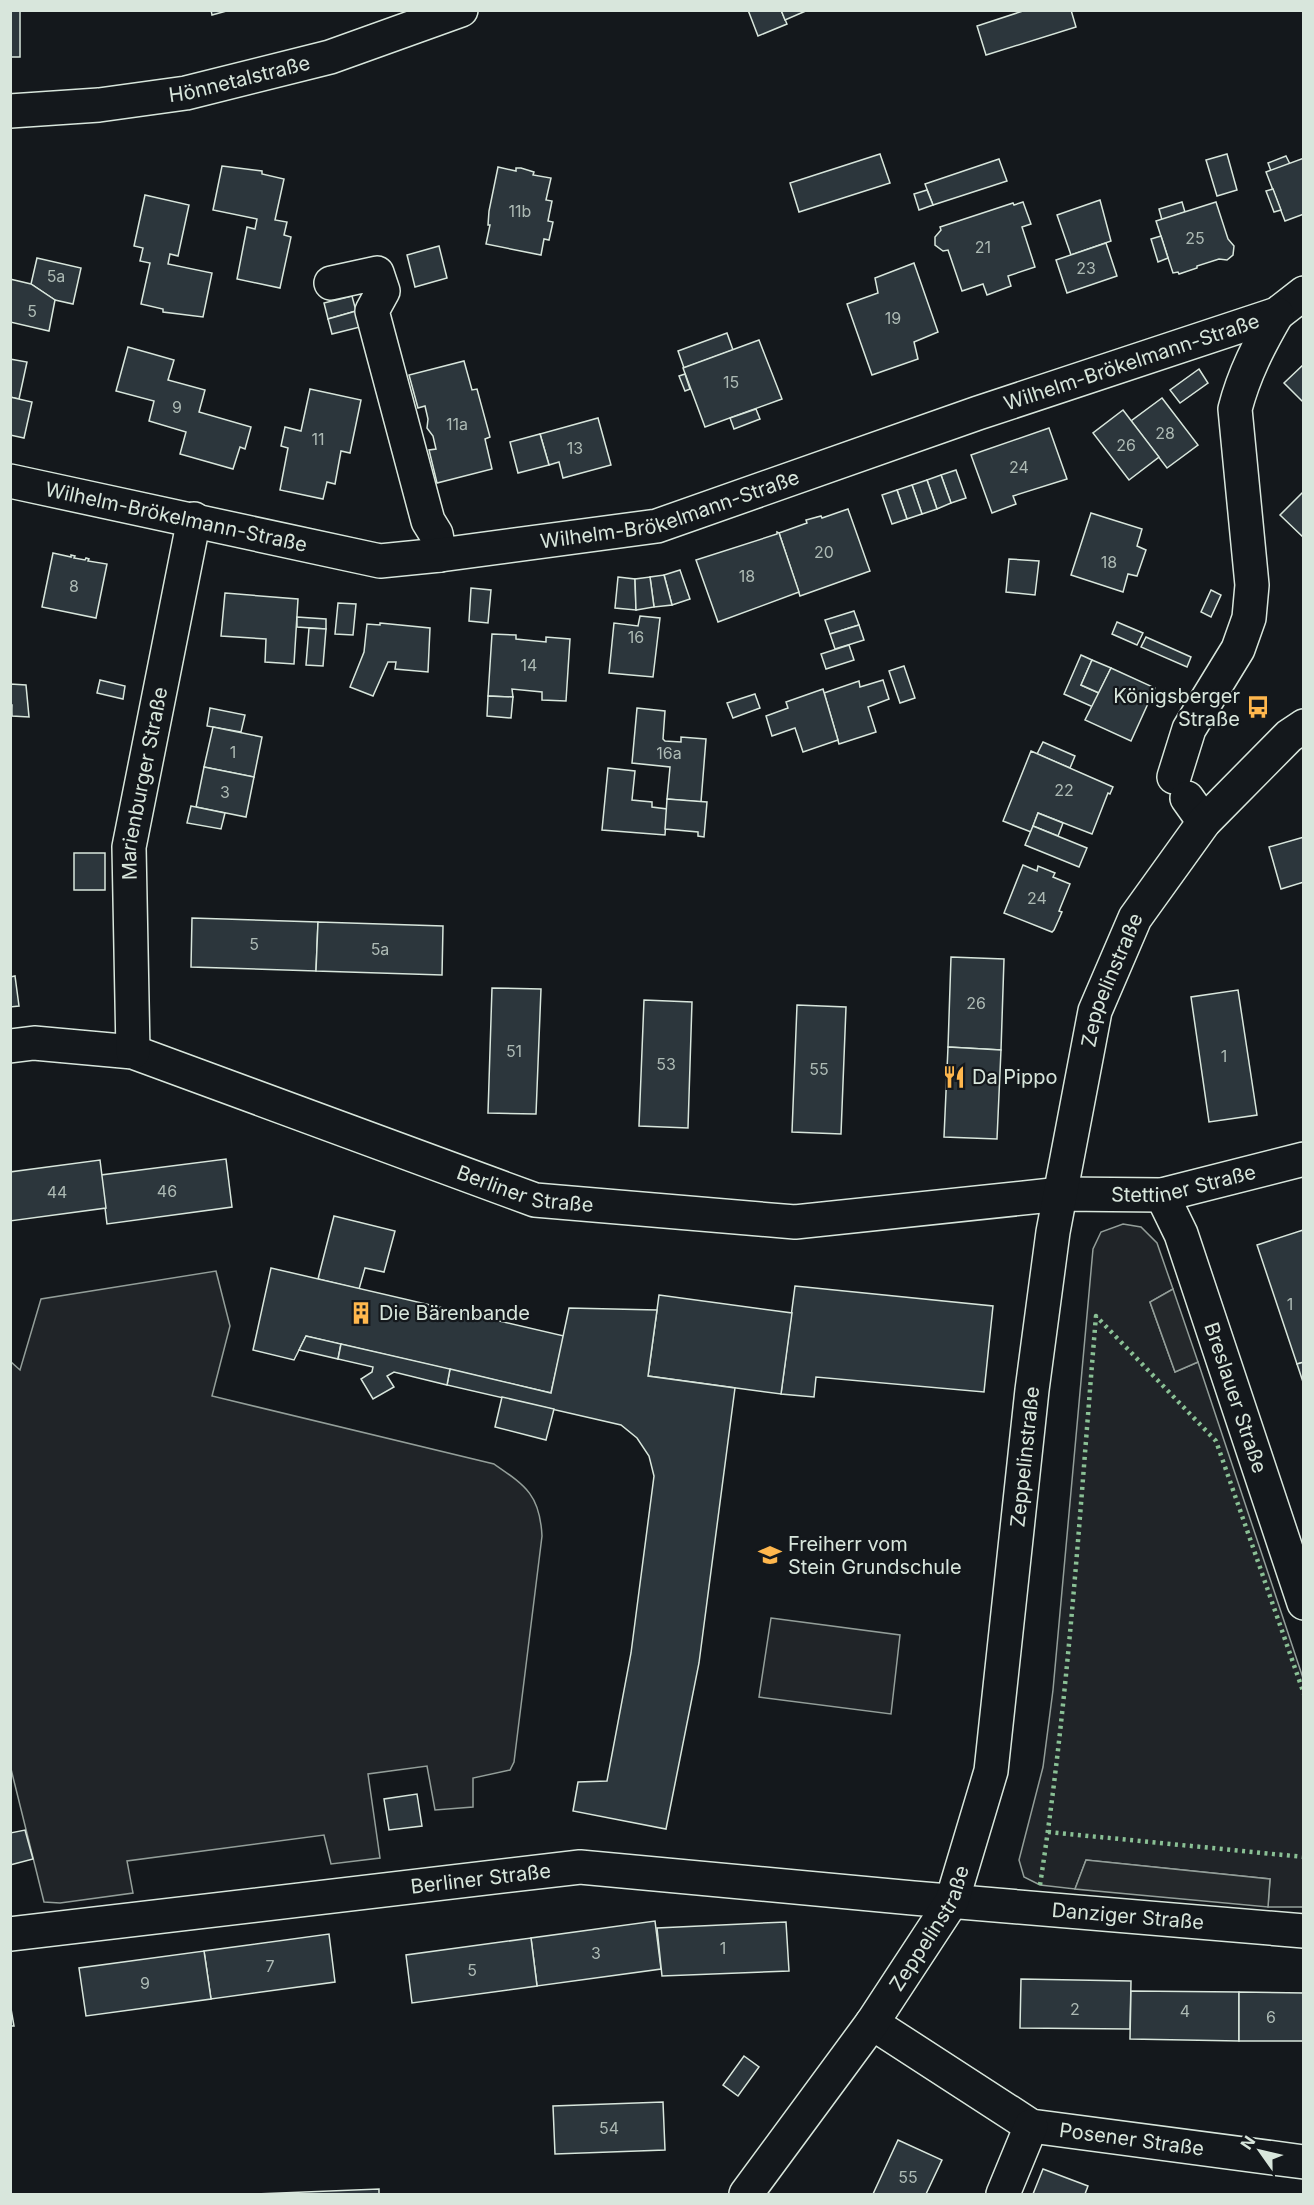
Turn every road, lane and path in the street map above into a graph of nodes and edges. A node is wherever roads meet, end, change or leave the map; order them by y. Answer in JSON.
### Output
{"nodes":[{"id":1,"x":461,"y":10,"type":"edge"},
{"id":2,"x":10,"y":111,"type":"edge"},
{"id":3,"x":331,"y":283,"type":"dead end"},
{"id":4,"x":1304,"y":293,"type":"edge"},
{"id":5,"x":1276,"y":314,"type":"junction"},
{"id":6,"x":10,"y":481,"type":"edge"},
{"id":7,"x":194,"y":519,"type":"junction"},
{"id":8,"x":440,"y":555,"type":"junction"},
{"id":9,"x":1304,"y":726,"type":"edge"},
{"id":10,"x":1188,"y":799,"type":"junction"},
{"id":11,"x":10,"y":1046,"type":"edge"},
{"id":12,"x":133,"y":1052,"type":"junction"},
{"id":13,"x":1304,"y":1159,"type":"edge"},
{"id":14,"x":1061,"y":1194,"type":"junction"},
{"id":15,"x":1162,"y":1195,"type":"junction"},
{"id":16,"x":1304,"y":1603,"type":"edge"},
{"id":17,"x":952,"y":1901,"type":"junction"},
{"id":18,"x":1304,"y":1931,"type":"edge"},
{"id":19,"x":10,"y":1935,"type":"edge"},
{"id":20,"x":872,"y":2023,"type":"junction"},
{"id":21,"x":1031,"y":2126,"type":"junction"},
{"id":22,"x":1304,"y":2162,"type":"edge"},
{"id":23,"x":746,"y":2194,"type":"edge"},
{"id":24,"x":1003,"y":2194,"type":"edge"}],
"edges":[{"from":1,"to":2,"type":"street","name":"Hönnetalstraße"},
{"from":3,"to":8,"type":"street"},
{"from":4,"to":5,"type":"street","name":"Wilhelm-Brökelmann-Straße"},
{"from":5,"to":8,"type":"street","name":"Wilhelm-Brökelmann-Straße"},
{"from":5,"to":10,"type":"street"},
{"from":6,"to":7,"type":"street","name":"Wilhelm-Brökelmann-Straße"},
{"from":7,"to":8,"type":"street","name":"Wilhelm-Brökelmann-Straße"},
{"from":7,"to":12,"type":"street","name":"Marienburger Straße"},
{"from":9,"to":10,"type":"street","name":"Zeppelinstraße"},
{"from":10,"to":14,"type":"street","name":"Zeppelinstraße"},
{"from":11,"to":12,"type":"street","name":"Berliner Straße"},
{"from":12,"to":14,"type":"street","name":"Berliner Straße"},
{"from":13,"to":15,"type":"street","name":"Stettiner Straße"},
{"from":14,"to":15,"type":"street","name":"Stettiner Straße"},
{"from":14,"to":17,"type":"street","name":"Zeppelinstraße"},
{"from":15,"to":16,"type":"street","name":"Breslauer Straße"},
{"from":17,"to":18,"type":"street","name":"Danziger Straße"},
{"from":17,"to":19,"type":"street","name":"Berliner Straße"},
{"from":17,"to":20,"type":"street","name":"Zeppelinstraße"},
{"from":20,"to":21,"type":"street","name":"Posener Straße"},
{"from":20,"to":23,"type":"street","name":"Zeppelinstraße"},
{"from":21,"to":22,"type":"street","name":"Posener Straße"},
{"from":21,"to":24,"type":"street","name":"Posener Straße"}]}
